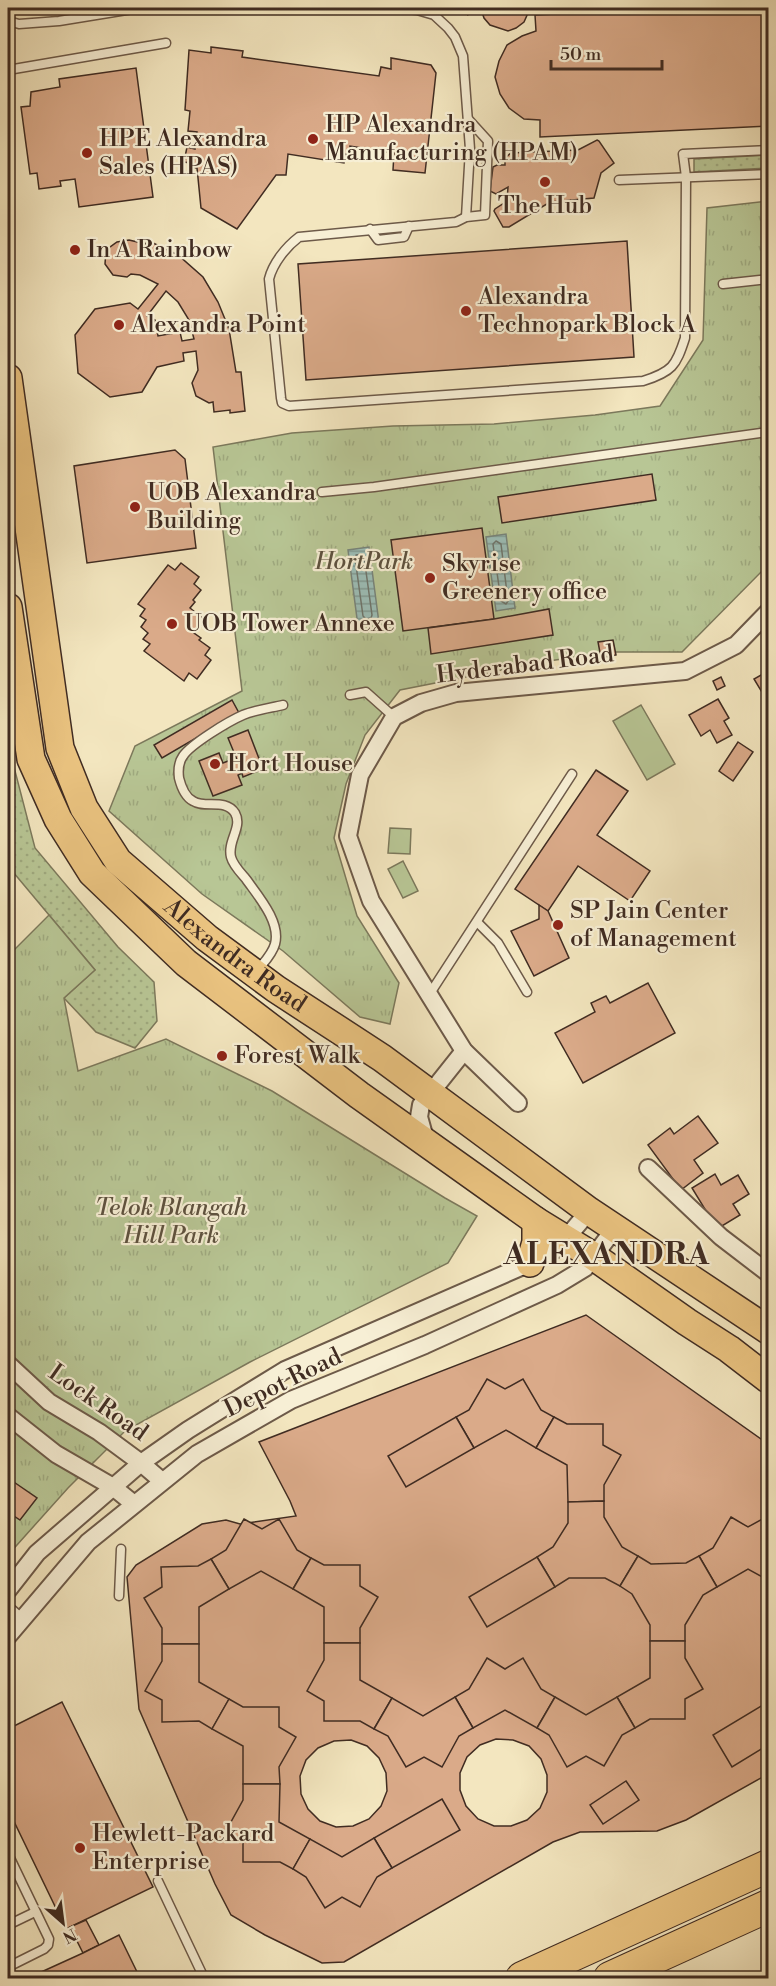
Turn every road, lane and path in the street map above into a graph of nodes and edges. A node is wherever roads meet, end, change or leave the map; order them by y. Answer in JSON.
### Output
{"nodes":[{"id":1,"x":139,"y":8,"type":"edge"},
{"id":2,"x":398,"y":8,"type":"edge"},
{"id":3,"x":8,"y":21,"type":"edge"},
{"id":4,"x":166,"y":43,"type":"dead end"},
{"id":5,"x":8,"y":70,"type":"edge"},
{"id":6,"x":468,"y":119,"type":"junction"},
{"id":7,"x":768,"y":150,"type":"edge"},
{"id":8,"x":768,"y":174,"type":"edge"},
{"id":9,"x":686,"y":177,"type":"junction"},
{"id":10,"x":619,"y":180,"type":"dead end"},
{"id":11,"x":466,"y":217,"type":"junction"},
{"id":12,"x":768,"y":279,"type":"edge"},
{"id":13,"x":723,"y":284,"type":"dead end"},
{"id":14,"x":8,"y":378,"type":"edge"},
{"id":15,"x":11,"y":425,"type":"edge"},
{"id":16,"x":768,"y":432,"type":"edge"},
{"id":17,"x":322,"y":492,"type":"dead end"},
{"id":18,"x":8,"y":607,"type":"edge"},
{"id":19,"x":768,"y":612,"type":"edge"},
{"id":20,"x":350,"y":695,"type":"dead end"},
{"id":21,"x":283,"y":705,"type":"dead end"},
{"id":22,"x":394,"y":717,"type":"junction"},
{"id":23,"x":572,"y":774,"type":"dead end"},
{"id":24,"x":477,"y":921,"type":"junction"},
{"id":25,"x":255,"y":974,"type":"junction"},
{"id":26,"x":527,"y":992,"type":"dead end"},
{"id":27,"x":429,"y":996,"type":"junction"},
{"id":28,"x":464,"y":1052,"type":"junction"},
{"id":29,"x":382,"y":1058,"type":"junction"},
{"id":30,"x":431,"y":1094,"type":"junction"},
{"id":31,"x":359,"y":1095,"type":"junction"},
{"id":32,"x":518,"y":1103,"type":"dead end"},
{"id":33,"x":426,"y":1142,"type":"junction"},
{"id":34,"x":648,"y":1168,"type":"dead end"},
{"id":35,"x":589,"y":1211,"type":"junction"},
{"id":36,"x":536,"y":1221,"type":"junction"},
{"id":37,"x":615,"y":1228,"type":"junction"},
{"id":38,"x":565,"y":1240,"type":"junction"},
{"id":39,"x":593,"y":1256,"type":"junction"},
{"id":40,"x":530,"y":1263,"type":"junction"},
{"id":41,"x":768,"y":1273,"type":"edge"},
{"id":42,"x":768,"y":1330,"type":"edge"},
{"id":43,"x":8,"y":1364,"type":"edge"},
{"id":44,"x":768,"y":1379,"type":"edge"},
{"id":45,"x":8,"y":1416,"type":"edge"},
{"id":46,"x":141,"y":1463,"type":"junction"},
{"id":47,"x":162,"y":1481,"type":"junction"},
{"id":48,"x":113,"y":1487,"type":"junction"},
{"id":49,"x":134,"y":1504,"type":"junction"},
{"id":50,"x":121,"y":1550,"type":"dead end"},
{"id":51,"x":8,"y":1590,"type":"edge"},
{"id":52,"x":119,"y":1596,"type":"dead end"},
{"id":53,"x":8,"y":1606,"type":"edge"},
{"id":54,"x":23,"y":1618,"type":"junction"},
{"id":55,"x":8,"y":1636,"type":"edge"},
{"id":56,"x":8,"y":1854,"type":"edge"},
{"id":57,"x":768,"y":1866,"type":"edge"},
{"id":58,"x":158,"y":1881,"type":"dead end"},
{"id":59,"x":768,"y":1906,"type":"edge"},
{"id":60,"x":35,"y":1912,"type":"junction"},
{"id":61,"x":8,"y":1925,"type":"edge"},
{"id":62,"x":8,"y":1967,"type":"edge"},
{"id":63,"x":204,"y":1978,"type":"edge"},
{"id":64,"x":522,"y":1978,"type":"edge"},
{"id":65,"x":610,"y":1978,"type":"edge"}],
"edges":[{"from":1,"to":3,"type":"lane"},
{"from":2,"to":6,"type":"lane"},
{"from":4,"to":5,"type":"lane"},
{"from":6,"to":11,"type":"lane"},
{"from":6,"to":11,"type":"lane"},
{"from":7,"to":9,"type":"lane"},
{"from":8,"to":9,"type":"lane"},
{"from":9,"to":10,"type":"lane"},
{"from":9,"to":11,"type":"lane"},
{"from":12,"to":13,"type":"lane"},
{"from":14,"to":15,"type":"main road","name":"Alexandra Road"},
{"from":15,"to":25,"type":"main road","name":"Alexandra Road"},
{"from":16,"to":17,"type":"lane"},
{"from":18,"to":31,"type":"main road","name":"Alexandra Road"},
{"from":19,"to":22,"type":"street","name":"Hyderabad Road"},
{"from":20,"to":22,"type":"lane"},
{"from":21,"to":25,"type":"lane"},
{"from":22,"to":27,"type":"street"},
{"from":23,"to":24,"type":"lane"},
{"from":24,"to":26,"type":"lane"},
{"from":24,"to":27,"type":"lane"},
{"from":25,"to":29,"type":"main road","name":"Alexandra Road"},
{"from":27,"to":28,"type":"street"},
{"from":28,"to":30,"type":"street"},
{"from":28,"to":32,"type":"street"},
{"from":29,"to":30,"type":"main road","name":"Alexandra Road"},
{"from":29,"to":31,"type":"main road"},
{"from":30,"to":33,"type":"street"},
{"from":30,"to":35,"type":"main road","name":"Alexandra Road"},
{"from":31,"to":33,"type":"main road","name":"Alexandra Road"},
{"from":33,"to":36,"type":"main road","name":"Alexandra Road"},
{"from":34,"to":41,"type":"street"},
{"from":35,"to":37,"type":"main road","name":"Alexandra Road"},
{"from":35,"to":38,"type":"street","name":"Depot Road"},
{"from":36,"to":38,"type":"main road","name":"Alexandra Road"},
{"from":36,"to":40,"type":"main road"},
{"from":37,"to":39,"type":"street","name":"Depot Road"},
{"from":37,"to":42,"type":"main road","name":"Alexandra Road"},
{"from":38,"to":39,"type":"main road","name":"Alexandra Road"},
{"from":38,"to":40,"type":"street","name":"Depot Road"},
{"from":39,"to":44,"type":"main road","name":"Alexandra Road"},
{"from":39,"to":47,"type":"street","name":"Depot Road"},
{"from":40,"to":46,"type":"street","name":"Depot Road"},
{"from":43,"to":46,"type":"street","name":"Lock Road"},
{"from":45,"to":48,"type":"street"},
{"from":46,"to":47,"type":"street","name":"Lock Road"},
{"from":46,"to":48,"type":"street","name":"Depot Road"},
{"from":47,"to":49,"type":"street","name":"Depot Road"},
{"from":48,"to":49,"type":"street"},
{"from":48,"to":51,"type":"street","name":"Depot Road"},
{"from":49,"to":54,"type":"street","name":"Depot Road"},
{"from":50,"to":52,"type":"lane"},
{"from":53,"to":54,"type":"lane"},
{"from":54,"to":55,"type":"street","name":"Depot Road"},
{"from":56,"to":60,"type":"lane"},
{"from":57,"to":64,"type":"highway"},
{"from":58,"to":63,"type":"lane"},
{"from":59,"to":65,"type":"highway"},
{"from":60,"to":61,"type":"lane"},
{"from":60,"to":62,"type":"lane"}]}
